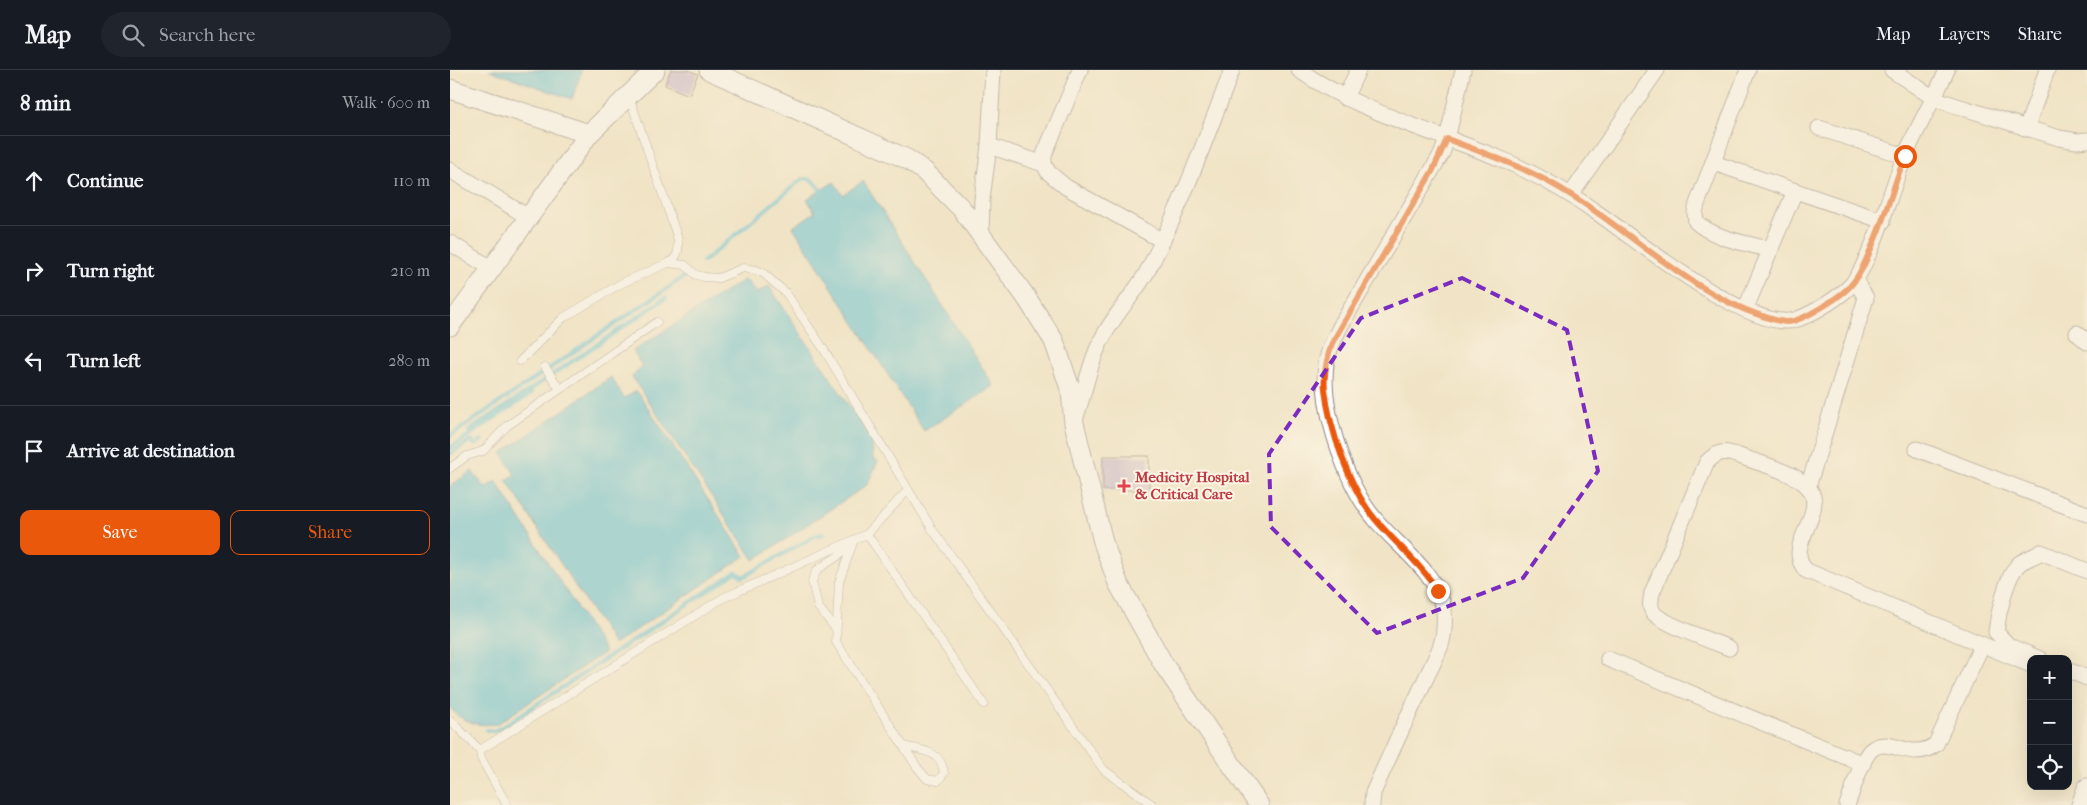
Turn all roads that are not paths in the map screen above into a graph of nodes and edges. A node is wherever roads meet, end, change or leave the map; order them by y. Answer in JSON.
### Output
{"nodes":[{"id":1,"x":655,"y":70,"type":"edge"},
{"id":2,"x":709,"y":70,"type":"edge"},
{"id":3,"x":993,"y":70,"type":"edge"},
{"id":4,"x":1080,"y":70,"type":"edge"},
{"id":5,"x":1232,"y":70,"type":"edge"},
{"id":6,"x":1299,"y":70,"type":"edge"},
{"id":7,"x":1358,"y":70,"type":"edge"},
{"id":8,"x":1463,"y":70,"type":"edge"},
{"id":9,"x":1657,"y":70,"type":"edge"},
{"id":10,"x":1748,"y":70,"type":"edge"},
{"id":11,"x":1892,"y":70,"type":"edge"},
{"id":12,"x":1947,"y":70,"type":"edge"},
{"id":13,"x":2047,"y":70,"type":"edge"},
{"id":14,"x":450,"y":89,"type":"edge"},
{"id":15,"x":629,"y":96,"type":"junction"},
{"id":16,"x":1346,"y":98,"type":"junction"},
{"id":17,"x":1934,"y":99,"type":"junction"},
{"id":18,"x":1819,"y":128,"type":"dead end"},
{"id":19,"x":2026,"y":129,"type":"junction"},
{"id":20,"x":589,"y":134,"type":"junction"},
{"id":21,"x":1447,"y":139,"type":"junction"},
{"id":22,"x":2087,"y":140,"type":"edge"},
{"id":23,"x":989,"y":146,"type":"junction"},
{"id":24,"x":1905,"y":156,"type":"junction"},
{"id":25,"x":1714,"y":163,"type":"junction"},
{"id":26,"x":1044,"y":164,"type":"junction"},
{"id":27,"x":450,"y":170,"type":"edge"},
{"id":28,"x":1795,"y":191,"type":"junction"},
{"id":29,"x":1570,"y":194,"type":"junction"},
{"id":30,"x":530,"y":218,"type":"junction"},
{"id":31,"x":1883,"y":222,"type":"junction"},
{"id":32,"x":981,"y":237,"type":"junction"},
{"id":33,"x":1163,"y":241,"type":"junction"},
{"id":34,"x":450,"y":244,"type":"edge"},
{"id":35,"x":1771,"y":250,"type":"junction"},
{"id":36,"x":668,"y":263,"type":"junction"},
{"id":37,"x":491,"y":268,"type":"junction"},
{"id":38,"x":1855,"y":280,"type":"junction"},
{"id":39,"x":1745,"y":310,"type":"junction"},
{"id":40,"x":656,"y":322,"type":"dead end"},
{"id":41,"x":450,"y":326,"type":"edge"},
{"id":42,"x":520,"y":362,"type":"dead end"},
{"id":43,"x":544,"y":367,"type":"dead end"},
{"id":44,"x":560,"y":389,"type":"junction"},
{"id":45,"x":1074,"y":423,"type":"junction"},
{"id":46,"x":1918,"y":449,"type":"dead end"},
{"id":47,"x":450,"y":468,"type":"edge"},
{"id":48,"x":1808,"y":487,"type":"junction"},
{"id":49,"x":908,"y":490,"type":"junction"},
{"id":50,"x":2087,"y":514,"type":"edge"},
{"id":51,"x":867,"y":534,"type":"junction"},
{"id":52,"x":854,"y":540,"type":"junction"},
{"id":53,"x":2087,"y":571,"type":"edge"},
{"id":54,"x":836,"y":629,"type":"junction"},
{"id":55,"x":1982,"y":645,"type":"junction"},
{"id":56,"x":1729,"y":648,"type":"dead end"},
{"id":57,"x":2030,"y":655,"type":"edge"},
{"id":58,"x":1608,"y":659,"type":"dead end"},
{"id":59,"x":2027,"y":662,"type":"edge"},
{"id":60,"x":2072,"y":672,"type":"edge"},
{"id":61,"x":2087,"y":678,"type":"edge"},
{"id":62,"x":2072,"y":681,"type":"edge"},
{"id":63,"x":2087,"y":687,"type":"edge"},
{"id":64,"x":984,"y":704,"type":"dead end"},
{"id":65,"x":450,"y":720,"type":"edge"},
{"id":66,"x":904,"y":746,"type":"junction"},
{"id":67,"x":480,"y":750,"type":"junction"},
{"id":68,"x":1863,"y":764,"type":"junction"},
{"id":69,"x":2087,"y":788,"type":"edge"},
{"id":70,"x":507,"y":805,"type":"edge"},
{"id":71,"x":1153,"y":805,"type":"edge"},
{"id":72,"x":1259,"y":805,"type":"edge"},
{"id":73,"x":1372,"y":805,"type":"edge"},
{"id":74,"x":1847,"y":805,"type":"edge"},
{"id":75,"x":2081,"y":805,"type":"edge"}],
"edges":[{"from":1,"to":15,"type":"street"},
{"from":2,"to":32,"type":"street"},
{"from":3,"to":23,"type":"street"},
{"from":4,"to":26,"type":"street"},
{"from":5,"to":33,"type":"street"},
{"from":6,"to":16,"type":"street"},
{"from":7,"to":16,"type":"street"},
{"from":8,"to":21,"type":"street"},
{"from":9,"to":29,"type":"street"},
{"from":10,"to":25,"type":"street"},
{"from":11,"to":17,"type":"street"},
{"from":12,"to":17,"type":"street"},
{"from":13,"to":19,"type":"street"},
{"from":14,"to":20,"type":"street"},
{"from":15,"to":20,"type":"street"},
{"from":15,"to":36,"type":"lane"},
{"from":16,"to":21,"type":"street"},
{"from":17,"to":19,"type":"street"},
{"from":17,"to":24,"type":"street"},
{"from":18,"to":24,"type":"street"},
{"from":19,"to":22,"type":"street"},
{"from":20,"to":30,"type":"street"},
{"from":21,"to":29,"type":"street"},
{"from":21,"to":73,"type":"street"},
{"from":23,"to":26,"type":"street"},
{"from":23,"to":32,"type":"street"},
{"from":24,"to":31,"type":"street"},
{"from":25,"to":28,"type":"street"},
{"from":25,"to":35,"type":"street"},
{"from":26,"to":33,"type":"street"},
{"from":27,"to":30,"type":"street"},
{"from":28,"to":31,"type":"street"},
{"from":28,"to":35,"type":"street"},
{"from":29,"to":39,"type":"street"},
{"from":30,"to":37,"type":"street"},
{"from":31,"to":38,"type":"street"},
{"from":32,"to":45,"type":"street"},
{"from":33,"to":45,"type":"street"},
{"from":34,"to":37,"type":"street"},
{"from":35,"to":39,"type":"street"},
{"from":36,"to":42,"type":"lane"},
{"from":36,"to":49,"type":"lane"},
{"from":37,"to":41,"type":"street"},
{"from":38,"to":39,"type":"street"},
{"from":38,"to":48,"type":"street"},
{"from":40,"to":44,"type":"lane"},
{"from":43,"to":44,"type":"lane"},
{"from":44,"to":47,"type":"lane"},
{"from":45,"to":72,"type":"street"},
{"from":46,"to":50,"type":"street"},
{"from":48,"to":55,"type":"street"},
{"from":48,"to":56,"type":"street"},
{"from":49,"to":51,"type":"lane"},
{"from":49,"to":71,"type":"lane"},
{"from":51,"to":52,"type":"lane"},
{"from":51,"to":64,"type":"lane"},
{"from":52,"to":54,"type":"lane"},
{"from":52,"to":54,"type":"lane"},
{"from":52,"to":67,"type":"lane"},
{"from":53,"to":57,"type":"street"},
{"from":54,"to":66,"type":"lane"},
{"from":55,"to":59,"type":"street"},
{"from":55,"to":68,"type":"street"},
{"from":58,"to":68,"type":"street"},
{"from":60,"to":61,"type":"street"},
{"from":62,"to":63,"type":"street"},
{"from":65,"to":67,"type":"lane"},
{"from":66,"to":66,"type":"lane"},
{"from":67,"to":70,"type":"lane"},
{"from":68,"to":74,"type":"street"},
{"from":69,"to":75,"type":"street"}]}
